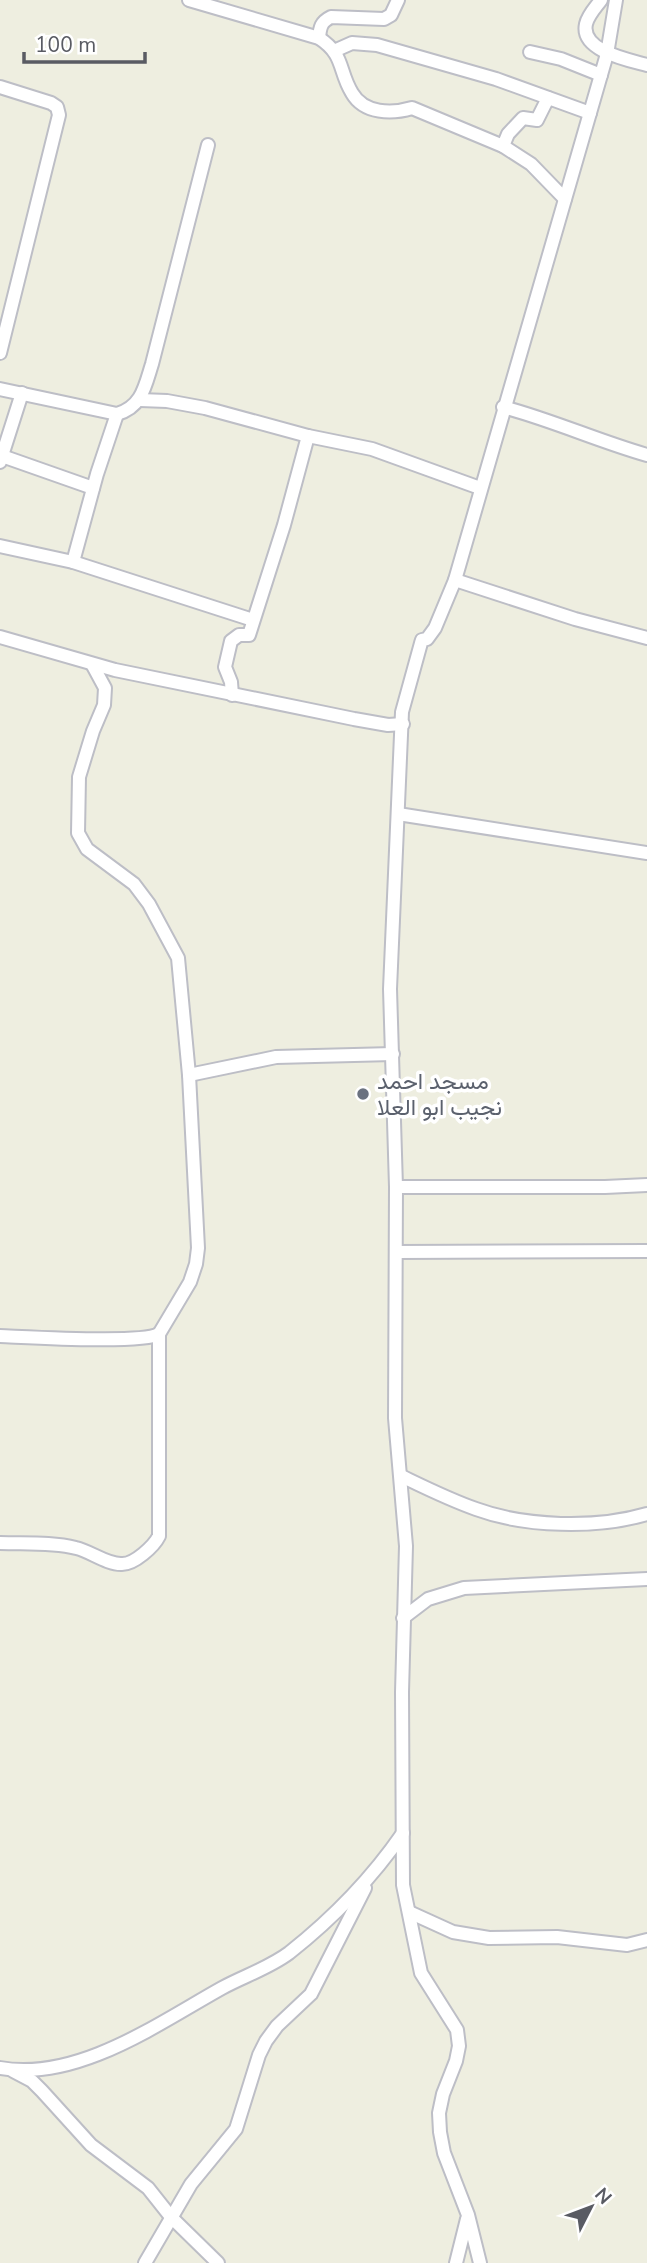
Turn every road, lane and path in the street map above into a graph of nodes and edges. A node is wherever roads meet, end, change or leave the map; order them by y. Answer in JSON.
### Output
{"nodes":[{"id":1,"x":189,"y":0,"type":"edge"},
{"id":2,"x":398,"y":0,"type":"edge"},
{"id":3,"x":601,"y":0,"type":"edge"},
{"id":4,"x":616,"y":0,"type":"edge"},
{"id":5,"x":319,"y":37,"type":"junction"},
{"id":6,"x":334,"y":51,"type":"junction"},
{"id":7,"x":530,"y":52,"type":"dead end"},
{"id":8,"x":607,"y":54,"type":"junction"},
{"id":9,"x":647,"y":65,"type":"edge"},
{"id":10,"x":601,"y":75,"type":"junction"},
{"id":11,"x":0,"y":87,"type":"edge"},
{"id":12,"x":548,"y":98,"type":"junction"},
{"id":13,"x":590,"y":113,"type":"junction"},
{"id":14,"x":208,"y":145,"type":"dead end"},
{"id":15,"x":503,"y":146,"type":"junction"},
{"id":16,"x":565,"y":199,"type":"junction"},
{"id":17,"x":0,"y":353,"type":"edge"},
{"id":18,"x":0,"y":389,"type":"edge"},
{"id":19,"x":22,"y":393,"type":"junction"},
{"id":20,"x":140,"y":400,"type":"junction"},
{"id":21,"x":503,"y":407,"type":"junction"},
{"id":22,"x":117,"y":414,"type":"junction"},
{"id":23,"x":308,"y":436,"type":"junction"},
{"id":24,"x":647,"y":455,"type":"edge"},
{"id":25,"x":1,"y":459,"type":"edge"},
{"id":26,"x":93,"y":488,"type":"junction"},
{"id":27,"x":480,"y":488,"type":"junction"},
{"id":28,"x":0,"y":546,"type":"edge"},
{"id":29,"x":73,"y":562,"type":"junction"},
{"id":30,"x":455,"y":580,"type":"junction"},
{"id":31,"x":253,"y":620,"type":"junction"},
{"id":32,"x":0,"y":636,"type":"edge"},
{"id":33,"x":647,"y":638,"type":"edge"},
{"id":34,"x":92,"y":664,"type":"junction"},
{"id":35,"x":120,"y":671,"type":"junction"},
{"id":36,"x":105,"y":688,"type":"junction"},
{"id":37,"x":232,"y":695,"type":"junction"},
{"id":38,"x":403,"y":724,"type":"junction"},
{"id":39,"x":398,"y":814,"type":"junction"},
{"id":40,"x":647,"y":853,"type":"edge"},
{"id":41,"x":393,"y":1054,"type":"junction"},
{"id":42,"x":189,"y":1075,"type":"junction"},
{"id":43,"x":647,"y":1185,"type":"edge"},
{"id":44,"x":396,"y":1186,"type":"junction"},
{"id":45,"x":647,"y":1251,"type":"edge"},
{"id":46,"x":396,"y":1252,"type":"junction"},
{"id":47,"x":159,"y":1334,"type":"junction"},
{"id":48,"x":0,"y":1336,"type":"edge"},
{"id":49,"x":401,"y":1476,"type":"junction"},
{"id":50,"x":647,"y":1514,"type":"edge"},
{"id":51,"x":0,"y":1543,"type":"edge"},
{"id":52,"x":647,"y":1579,"type":"edge"},
{"id":53,"x":403,"y":1618,"type":"junction"},
{"id":54,"x":403,"y":1832,"type":"junction"},
{"id":55,"x":372,"y":1875,"type":"junction"},
{"id":56,"x":409,"y":1912,"type":"junction"},
{"id":57,"x":647,"y":1940,"type":"edge"},
{"id":58,"x":6,"y":2069,"type":"edge"},
{"id":59,"x":468,"y":2215,"type":"junction"},
{"id":60,"x":171,"y":2217,"type":"junction"},
{"id":61,"x":145,"y":2263,"type":"edge"},
{"id":62,"x":218,"y":2263,"type":"edge"},
{"id":63,"x":456,"y":2263,"type":"edge"},
{"id":64,"x":480,"y":2263,"type":"edge"}],
"edges":[{"from":1,"to":5,"type":"street"},
{"from":2,"to":5,"type":"street"},
{"from":3,"to":8,"type":"street"},
{"from":4,"to":8,"type":"street"},
{"from":5,"to":6,"type":"street"},
{"from":6,"to":12,"type":"street"},
{"from":6,"to":15,"type":"street"},
{"from":7,"to":10,"type":"street"},
{"from":8,"to":9,"type":"street"},
{"from":8,"to":10,"type":"street"},
{"from":10,"to":13,"type":"street"},
{"from":11,"to":17,"type":"street"},
{"from":12,"to":13,"type":"street"},
{"from":12,"to":15,"type":"street"},
{"from":13,"to":16,"type":"street"},
{"from":14,"to":20,"type":"street"},
{"from":15,"to":16,"type":"street"},
{"from":16,"to":21,"type":"street"},
{"from":18,"to":19,"type":"street"},
{"from":19,"to":22,"type":"street"},
{"from":19,"to":25,"type":"street"},
{"from":20,"to":22,"type":"street"},
{"from":20,"to":23,"type":"street"},
{"from":21,"to":24,"type":"street"},
{"from":21,"to":27,"type":"street"},
{"from":22,"to":26,"type":"street"},
{"from":23,"to":27,"type":"street"},
{"from":23,"to":31,"type":"street"},
{"from":25,"to":26,"type":"street"},
{"from":26,"to":29,"type":"street"},
{"from":27,"to":30,"type":"street"},
{"from":28,"to":29,"type":"street"},
{"from":29,"to":31,"type":"street"},
{"from":30,"to":33,"type":"street"},
{"from":30,"to":38,"type":"street"},
{"from":31,"to":37,"type":"street"},
{"from":32,"to":34,"type":"street"},
{"from":34,"to":35,"type":"street"},
{"from":34,"to":36,"type":"street"},
{"from":35,"to":36,"type":"street"},
{"from":35,"to":37,"type":"street"},
{"from":36,"to":42,"type":"street"},
{"from":37,"to":38,"type":"street"},
{"from":38,"to":39,"type":"street"},
{"from":39,"to":40,"type":"street"},
{"from":39,"to":41,"type":"street"},
{"from":41,"to":42,"type":"street"},
{"from":41,"to":44,"type":"street"},
{"from":42,"to":47,"type":"street"},
{"from":43,"to":44,"type":"street"},
{"from":44,"to":46,"type":"street"},
{"from":45,"to":46,"type":"street"},
{"from":46,"to":49,"type":"street"},
{"from":47,"to":48,"type":"street"},
{"from":47,"to":51,"type":"street"},
{"from":49,"to":50,"type":"street"},
{"from":49,"to":53,"type":"street"},
{"from":52,"to":53,"type":"street"},
{"from":53,"to":54,"type":"street"},
{"from":54,"to":55,"type":"street"},
{"from":54,"to":56,"type":"street"},
{"from":55,"to":58,"type":"street"},
{"from":55,"to":60,"type":"street"},
{"from":56,"to":57,"type":"street"},
{"from":56,"to":59,"type":"street"},
{"from":58,"to":60,"type":"street"},
{"from":59,"to":63,"type":"street"},
{"from":59,"to":64,"type":"street"},
{"from":60,"to":61,"type":"street"},
{"from":60,"to":62,"type":"street"}]}
